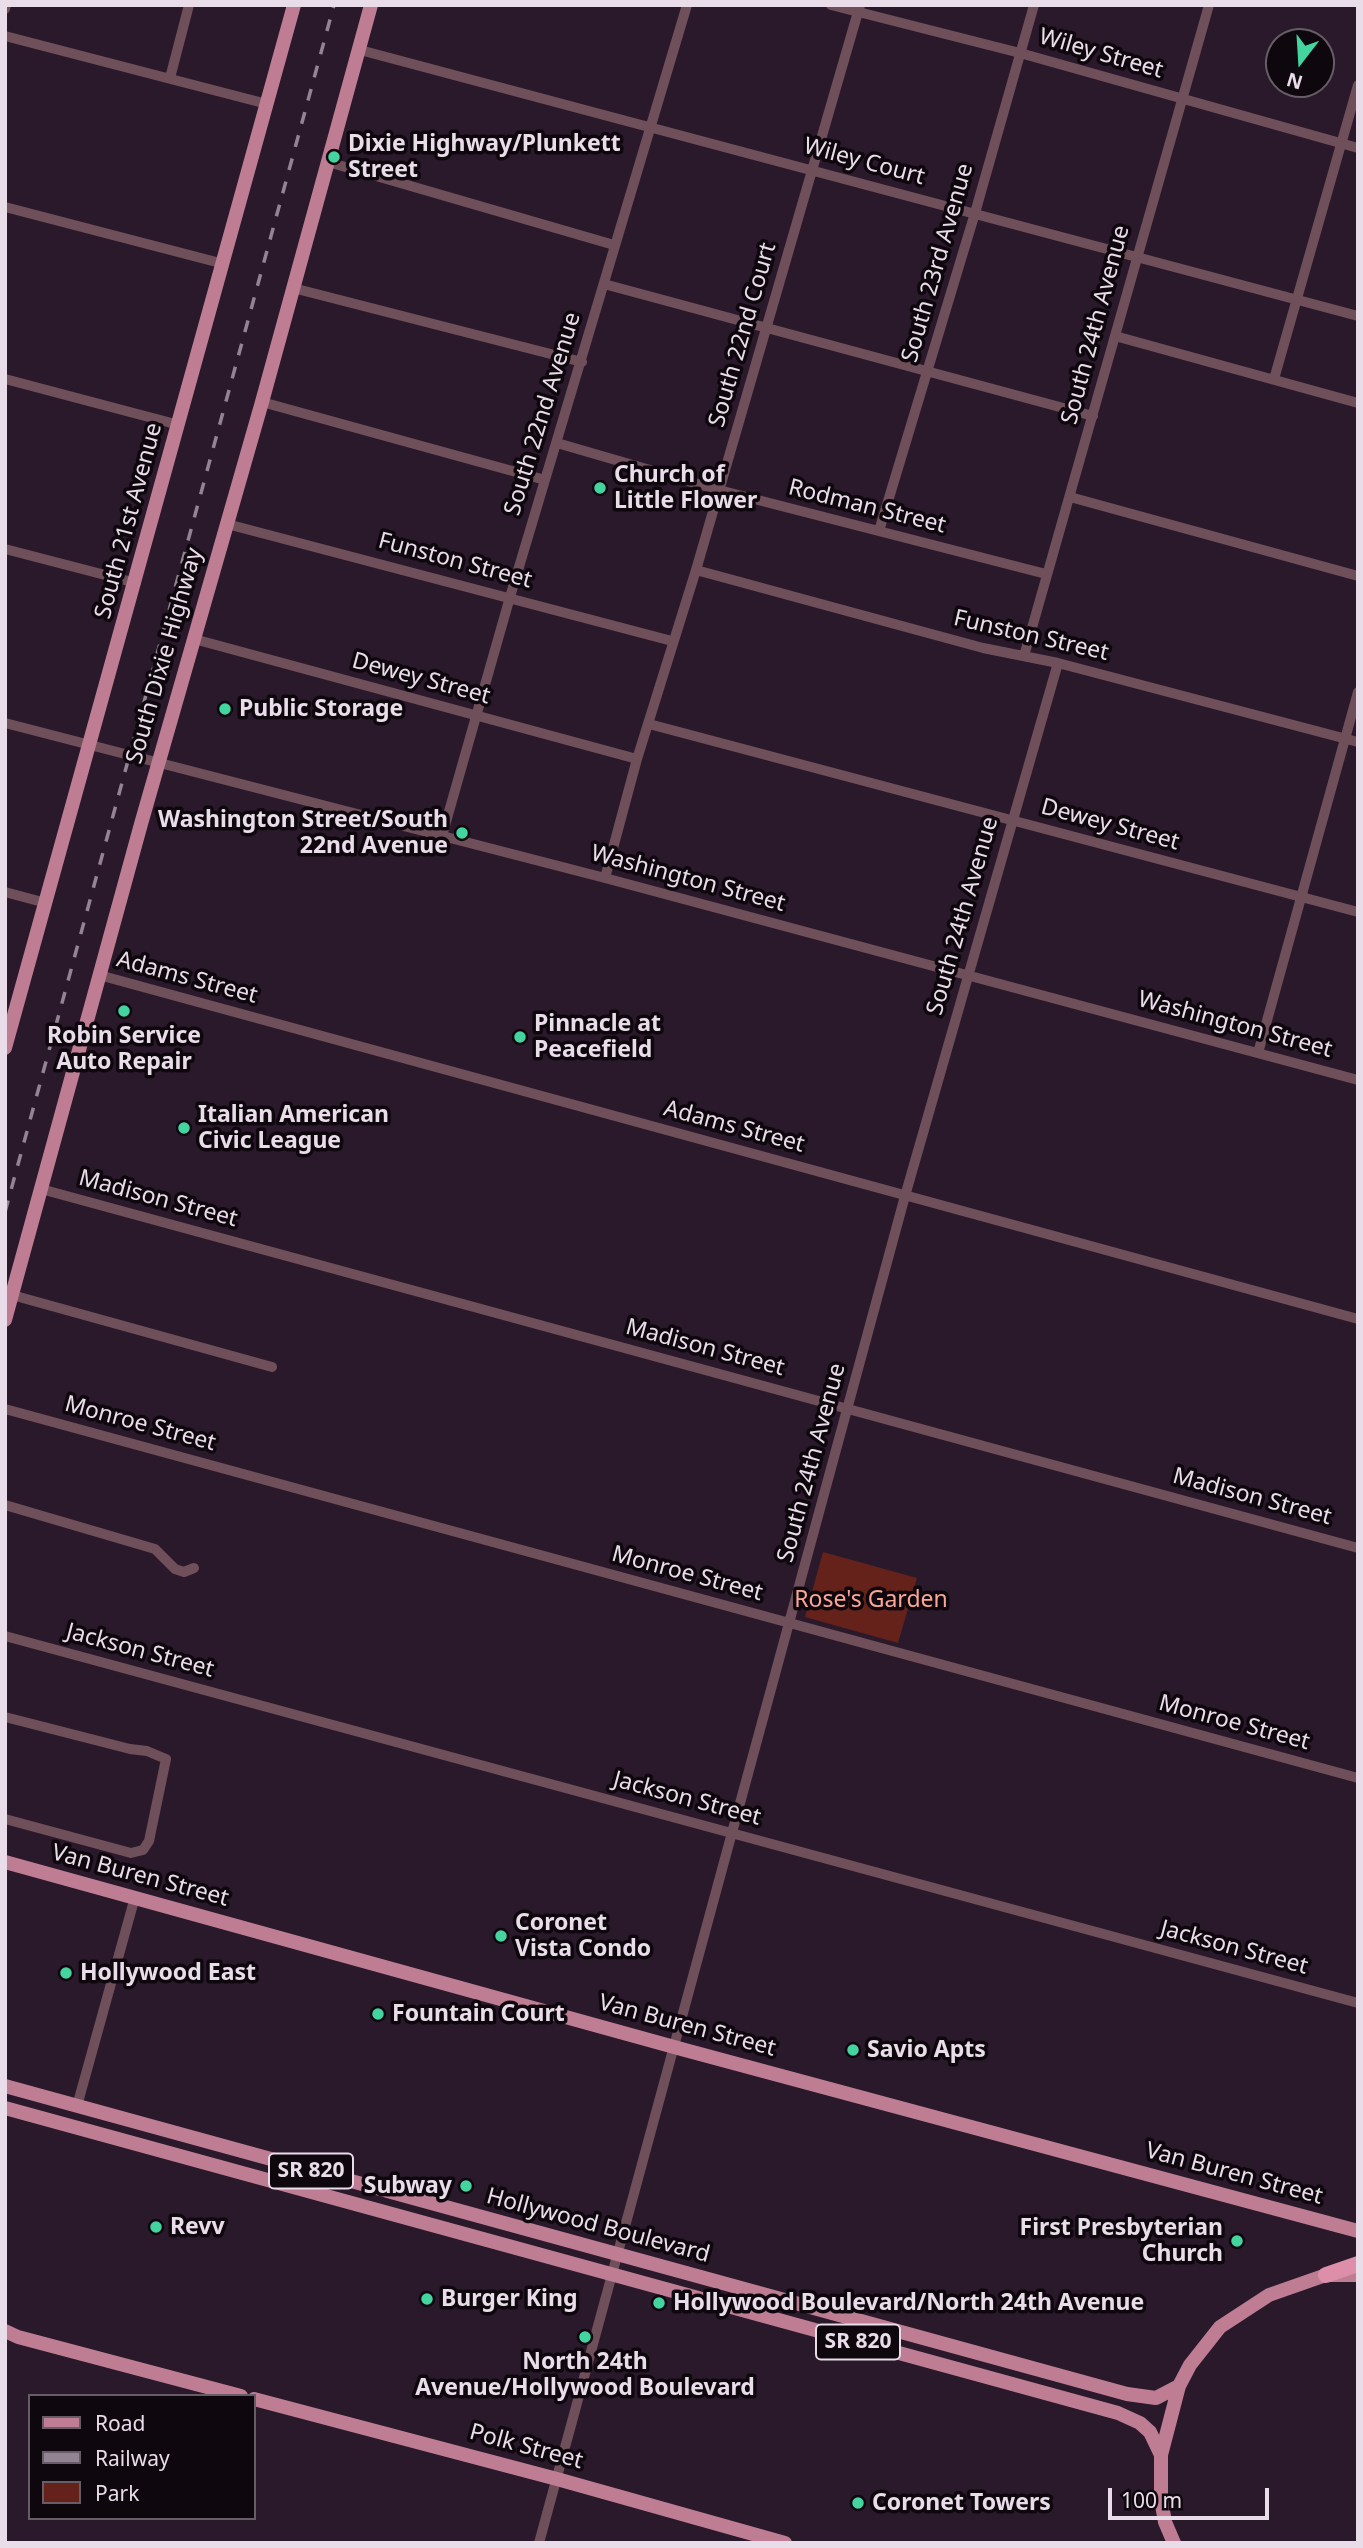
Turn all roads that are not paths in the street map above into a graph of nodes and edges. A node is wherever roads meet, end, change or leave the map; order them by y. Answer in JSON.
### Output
{"nodes":[{"id":1,"x":189,"y":5,"type":"edge"},
{"id":2,"x":294,"y":5,"type":"edge"},
{"id":3,"x":371,"y":5,"type":"edge"},
{"id":4,"x":831,"y":5,"type":"edge"},
{"id":5,"x":1034,"y":5,"type":"edge"},
{"id":6,"x":1209,"y":5,"type":"edge"},
{"id":7,"x":684,"y":6,"type":"edge"},
{"id":8,"x":859,"y":9,"type":"edge"},
{"id":9,"x":5,"y":36,"type":"edge"},
{"id":10,"x":360,"y":50,"type":"junction"},
{"id":11,"x":1020,"y":53,"type":"junction"},
{"id":12,"x":170,"y":78,"type":"junction"},
{"id":13,"x":1358,"y":85,"type":"edge"},
{"id":14,"x":1182,"y":99,"type":"junction"},
{"id":15,"x":267,"y":104,"type":"junction"},
{"id":16,"x":649,"y":126,"type":"junction"},
{"id":17,"x":1341,"y":143,"type":"junction"},
{"id":18,"x":1358,"y":148,"type":"edge"},
{"id":19,"x":328,"y":162,"type":"junction"},
{"id":20,"x":814,"y":170,"type":"junction"},
{"id":21,"x":5,"y":207,"type":"edge"},
{"id":22,"x":975,"y":214,"type":"junction"},
{"id":23,"x":614,"y":245,"type":"junction"},
{"id":24,"x":1136,"y":257,"type":"junction"},
{"id":25,"x":224,"y":264,"type":"junction"},
{"id":26,"x":604,"y":284,"type":"junction"},
{"id":27,"x":293,"y":288,"type":"junction"},
{"id":28,"x":1297,"y":299,"type":"junction"},
{"id":29,"x":1358,"y":316,"type":"edge"},
{"id":30,"x":767,"y":329,"type":"junction"},
{"id":31,"x":1115,"y":337,"type":"junction"},
{"id":32,"x":582,"y":362,"type":"junction"},
{"id":33,"x":928,"y":372,"type":"junction"},
{"id":34,"x":5,"y":379,"type":"edge"},
{"id":35,"x":1275,"y":379,"type":"junction"},
{"id":36,"x":262,"y":402,"type":"junction"},
{"id":37,"x":1358,"y":403,"type":"edge"},
{"id":38,"x":1093,"y":416,"type":"junction"},
{"id":39,"x":178,"y":425,"type":"junction"},
{"id":40,"x":557,"y":443,"type":"junction"},
{"id":41,"x":545,"y":480,"type":"junction"},
{"id":42,"x":719,"y":490,"type":"junction"},
{"id":43,"x":1070,"y":497,"type":"junction"},
{"id":44,"x":228,"y":524,"type":"junction"},
{"id":45,"x":879,"y":531,"type":"junction"},
{"id":46,"x":5,"y":549,"type":"edge"},
{"id":47,"x":696,"y":570,"type":"junction"},
{"id":48,"x":1046,"y":574,"type":"junction"},
{"id":49,"x":1358,"y":576,"type":"edge"},
{"id":50,"x":136,"y":583,"type":"junction"},
{"id":51,"x":510,"y":597,"type":"junction"},
{"id":52,"x":194,"y":639,"type":"junction"},
{"id":53,"x":672,"y":641,"type":"junction"},
{"id":54,"x":1024,"y":656,"type":"junction"},
{"id":55,"x":1058,"y":663,"type":"junction"},
{"id":56,"x":1358,"y":692,"type":"edge"},
{"id":57,"x":476,"y":716,"type":"junction"},
{"id":58,"x":5,"y":723,"type":"edge"},
{"id":59,"x":649,"y":724,"type":"junction"},
{"id":60,"x":1352,"y":740,"type":"edge"},
{"id":61,"x":91,"y":745,"type":"junction"},
{"id":62,"x":636,"y":759,"type":"junction"},
{"id":63,"x":158,"y":762,"type":"junction"},
{"id":64,"x":1013,"y":820,"type":"junction"},
{"id":65,"x":442,"y":836,"type":"junction"},
{"id":66,"x":605,"y":878,"type":"junction"},
{"id":67,"x":5,"y":892,"type":"edge"},
{"id":68,"x":1301,"y":898,"type":"junction"},
{"id":69,"x":46,"y":903,"type":"junction"},
{"id":70,"x":1358,"y":912,"type":"edge"},
{"id":71,"x":99,"y":975,"type":"junction"},
{"id":72,"x":967,"y":975,"type":"junction"},
{"id":73,"x":5,"y":1048,"type":"edge"},
{"id":74,"x":1258,"y":1053,"type":"junction"},
{"id":75,"x":1358,"y":1080,"type":"edge"},
{"id":76,"x":41,"y":1189,"type":"junction"},
{"id":77,"x":905,"y":1196,"type":"junction"},
{"id":78,"x":12,"y":1295,"type":"junction"},
{"id":79,"x":1358,"y":1319,"type":"edge"},
{"id":80,"x":5,"y":1320,"type":"edge"},
{"id":81,"x":272,"y":1367,"type":"dead end"},
{"id":82,"x":5,"y":1409,"type":"edge"},
{"id":83,"x":848,"y":1409,"type":"junction"},
{"id":84,"x":5,"y":1505,"type":"edge"},
{"id":85,"x":1358,"y":1548,"type":"edge"},
{"id":86,"x":194,"y":1568,"type":"dead end"},
{"id":87,"x":790,"y":1624,"type":"junction"},
{"id":88,"x":5,"y":1636,"type":"edge"},
{"id":89,"x":5,"y":1717,"type":"edge"},
{"id":90,"x":1358,"y":1778,"type":"edge"},
{"id":91,"x":5,"y":1819,"type":"edge"},
{"id":92,"x":734,"y":1833,"type":"junction"},
{"id":93,"x":5,"y":1862,"type":"edge"},
{"id":94,"x":135,"y":1897,"type":"junction"},
{"id":95,"x":1358,"y":2003,"type":"edge"},
{"id":96,"x":675,"y":2047,"type":"junction"},
{"id":97,"x":5,"y":2086,"type":"edge"},
{"id":98,"x":77,"y":2106,"type":"junction"},
{"id":99,"x":5,"y":2108,"type":"edge"},
{"id":100,"x":482,"y":2218,"type":"junction"},
{"id":101,"x":428,"y":2225,"type":"junction"},
{"id":102,"x":1358,"y":2231,"type":"edge"},
{"id":103,"x":618,"y":2255,"type":"junction"},
{"id":104,"x":1358,"y":2264,"type":"edge"},
{"id":105,"x":612,"y":2275,"type":"junction"},
{"id":106,"x":1326,"y":2275,"type":"junction"},
{"id":107,"x":1358,"y":2275,"type":"edge"},
{"id":108,"x":9,"y":2334,"type":"edge"},
{"id":109,"x":1179,"y":2386,"type":"junction"},
{"id":110,"x":234,"y":2394,"type":"edge"},
{"id":111,"x":256,"y":2400,"type":"edge"},
{"id":112,"x":1161,"y":2455,"type":"junction"},
{"id":113,"x":557,"y":2479,"type":"junction"},
{"id":114,"x":539,"y":2543,"type":"edge"},
{"id":115,"x":785,"y":2543,"type":"edge"},
{"id":116,"x":1174,"y":2543,"type":"edge"}],
"edges":[{"from":1,"to":12,"type":"street"},
{"from":2,"to":15,"type":"main road","name":"South 21st Avenue"},
{"from":3,"to":10,"type":"main road","name":"South Dixie Highway"},
{"from":4,"to":8,"type":"street","name":"Wiley Street"},
{"from":5,"to":11,"type":"street","name":"South 23rd Avenue"},
{"from":6,"to":14,"type":"street","name":"South 24th Avenue"},
{"from":7,"to":16,"type":"street","name":"South 22nd Avenue"},
{"from":8,"to":11,"type":"street","name":"Wiley Street"},
{"from":8,"to":20,"type":"street","name":"South 22nd Court"},
{"from":9,"to":12,"type":"street"},
{"from":10,"to":16,"type":"street","name":"Wiley Court"},
{"from":10,"to":19,"type":"main road","name":"South Dixie Highway"},
{"from":11,"to":14,"type":"street","name":"Wiley Street"},
{"from":11,"to":22,"type":"street","name":"South 23rd Avenue"},
{"from":12,"to":15,"type":"street"},
{"from":13,"to":17,"type":"street"},
{"from":14,"to":17,"type":"street","name":"Wiley Street"},
{"from":14,"to":24,"type":"street","name":"South 24th Avenue"},
{"from":15,"to":25,"type":"main road","name":"South 21st Avenue"},
{"from":16,"to":20,"type":"street","name":"Wiley Court"},
{"from":16,"to":23,"type":"street","name":"South 22nd Avenue"},
{"from":17,"to":18,"type":"street","name":"Wiley Street"},
{"from":17,"to":28,"type":"street"},
{"from":19,"to":23,"type":"street"},
{"from":19,"to":27,"type":"main road","name":"South Dixie Highway"},
{"from":20,"to":22,"type":"street","name":"Wiley Court"},
{"from":20,"to":30,"type":"street","name":"South 22nd Court"},
{"from":21,"to":25,"type":"street"},
{"from":22,"to":24,"type":"street","name":"Wiley Court"},
{"from":22,"to":33,"type":"street","name":"South 23rd Avenue"},
{"from":23,"to":26,"type":"street","name":"South 22nd Avenue"},
{"from":24,"to":28,"type":"street","name":"Wiley Court"},
{"from":24,"to":31,"type":"street","name":"South 24th Avenue"},
{"from":25,"to":39,"type":"main road","name":"South 21st Avenue"},
{"from":26,"to":30,"type":"street"},
{"from":26,"to":32,"type":"street","name":"South 22nd Avenue"},
{"from":27,"to":32,"type":"street"},
{"from":27,"to":36,"type":"main road","name":"South Dixie Highway"},
{"from":28,"to":29,"type":"street","name":"Wiley Court"},
{"from":28,"to":35,"type":"street"},
{"from":30,"to":33,"type":"street"},
{"from":30,"to":42,"type":"street","name":"South 22nd Court"},
{"from":31,"to":35,"type":"street"},
{"from":31,"to":38,"type":"street","name":"South 24th Avenue"},
{"from":32,"to":40,"type":"street","name":"South 22nd Avenue"},
{"from":33,"to":38,"type":"street"},
{"from":33,"to":45,"type":"street","name":"South 23rd Avenue"},
{"from":34,"to":39,"type":"street"},
{"from":35,"to":37,"type":"street"},
{"from":36,"to":41,"type":"street"},
{"from":36,"to":44,"type":"main road","name":"South Dixie Highway"},
{"from":38,"to":43,"type":"street","name":"South 24th Avenue"},
{"from":39,"to":50,"type":"main road","name":"South 21st Avenue"},
{"from":40,"to":41,"type":"street","name":"South 22nd Avenue"},
{"from":40,"to":42,"type":"street","name":"Rodman Street"},
{"from":41,"to":51,"type":"street","name":"South 22nd Avenue"},
{"from":42,"to":45,"type":"street","name":"Rodman Street"},
{"from":42,"to":47,"type":"street","name":"South 22nd Court"},
{"from":43,"to":48,"type":"street","name":"South 24th Avenue"},
{"from":43,"to":49,"type":"street"},
{"from":44,"to":51,"type":"street","name":"Funston Street"},
{"from":44,"to":52,"type":"main road","name":"South Dixie Highway"},
{"from":45,"to":48,"type":"street","name":"Rodman Street"},
{"from":46,"to":50,"type":"street"},
{"from":47,"to":53,"type":"street","name":"South 22nd Court"},
{"from":47,"to":54,"type":"street","name":"Funston Street"},
{"from":48,"to":54,"type":"street","name":"South 24th Avenue"},
{"from":50,"to":61,"type":"main road","name":"South 21st Avenue"},
{"from":51,"to":53,"type":"street","name":"Funston Street"},
{"from":51,"to":57,"type":"street","name":"South 22nd Avenue"},
{"from":52,"to":57,"type":"street","name":"Dewey Street"},
{"from":52,"to":63,"type":"main road","name":"South Dixie Highway"},
{"from":53,"to":59,"type":"street","name":"South 22nd Court"},
{"from":54,"to":55,"type":"street","name":"Funston Street"},
{"from":55,"to":60,"type":"street","name":"Funston Street"},
{"from":55,"to":64,"type":"street","name":"South 24th Avenue"},
{"from":56,"to":60,"type":"street"},
{"from":57,"to":62,"type":"street","name":"Dewey Street"},
{"from":57,"to":65,"type":"street","name":"South 22nd Avenue"},
{"from":58,"to":61,"type":"street","name":"Washington Street"},
{"from":59,"to":62,"type":"street","name":"South 22nd Court"},
{"from":59,"to":64,"type":"street","name":"Dewey Street"},
{"from":60,"to":68,"type":"street"},
{"from":61,"to":63,"type":"street","name":"Washington Street"},
{"from":61,"to":69,"type":"main road","name":"South 21st Avenue"},
{"from":62,"to":66,"type":"street","name":"South 22nd Court"},
{"from":63,"to":65,"type":"street","name":"Washington Street"},
{"from":63,"to":71,"type":"main road","name":"South Dixie Highway"},
{"from":64,"to":68,"type":"street","name":"Dewey Street"},
{"from":64,"to":72,"type":"street","name":"South 24th Avenue"},
{"from":65,"to":66,"type":"street","name":"Washington Street"},
{"from":66,"to":72,"type":"street","name":"Washington Street"},
{"from":67,"to":69,"type":"street"},
{"from":68,"to":70,"type":"street","name":"Dewey Street"},
{"from":68,"to":74,"type":"street"},
{"from":69,"to":73,"type":"main road","name":"South 21st Avenue"},
{"from":71,"to":76,"type":"main road","name":"South Dixie Highway"},
{"from":71,"to":77,"type":"street","name":"Adams Street"},
{"from":72,"to":74,"type":"street","name":"Washington Street"},
{"from":72,"to":77,"type":"street","name":"South 24th Avenue"},
{"from":74,"to":75,"type":"street","name":"Washington Street"},
{"from":76,"to":78,"type":"main road","name":"South Dixie Highway"},
{"from":76,"to":83,"type":"street","name":"Madison Street"},
{"from":77,"to":79,"type":"street","name":"Adams Street"},
{"from":77,"to":83,"type":"street","name":"South 24th Avenue"},
{"from":78,"to":80,"type":"main road","name":"South Dixie Highway"},
{"from":78,"to":81,"type":"street"},
{"from":82,"to":87,"type":"street","name":"Monroe Street"},
{"from":83,"to":85,"type":"street","name":"Madison Street"},
{"from":83,"to":87,"type":"street","name":"South 24th Avenue"},
{"from":84,"to":86,"type":"street"},
{"from":87,"to":90,"type":"street","name":"Monroe Street"},
{"from":87,"to":92,"type":"street","name":"South 24th Avenue"},
{"from":88,"to":92,"type":"street","name":"Jackson Street"},
{"from":89,"to":91,"type":"street"},
{"from":92,"to":95,"type":"street","name":"Jackson Street"},
{"from":92,"to":96,"type":"street","name":"South 24th Avenue"},
{"from":93,"to":94,"type":"main road","name":"Van Buren Street"},
{"from":94,"to":96,"type":"main road","name":"Van Buren Street"},
{"from":94,"to":98,"type":"street"},
{"from":96,"to":102,"type":"main road","name":"Van Buren Street"},
{"from":96,"to":103,"type":"street","name":"South 24th Avenue"},
{"from":97,"to":98,"type":"main road","name":"Hollywood Boulevard","number":"SR 820"},
{"from":98,"to":100,"type":"main road","name":"Hollywood Boulevard","number":"SR 820"},
{"from":99,"to":101,"type":"main road","name":"Hollywood Boulevard","number":"SR 820"},
{"from":100,"to":101,"type":"main road"},
{"from":100,"to":103,"type":"main road","name":"Hollywood Boulevard","number":"SR 820"},
{"from":101,"to":105,"type":"main road","name":"Hollywood Boulevard","number":"SR 820"},
{"from":103,"to":105,"type":"street","name":"South 24th Avenue"},
{"from":103,"to":109,"type":"main road","name":"Hollywood Boulevard","number":"SR 820"},
{"from":104,"to":106,"type":"highway"},
{"from":105,"to":112,"type":"main road","name":"Hollywood Boulevard","number":"SR 820"},
{"from":105,"to":113,"type":"street","name":"South 24th Avenue"},
{"from":106,"to":107,"type":"main road"},
{"from":106,"to":109,"type":"main road"},
{"from":108,"to":110,"type":"main road"},
{"from":109,"to":112,"type":"main road"},
{"from":111,"to":113,"type":"main road","name":"Polk Street"},
{"from":112,"to":116,"type":"main road"},
{"from":113,"to":114,"type":"street","name":"South 24th Avenue"},
{"from":113,"to":115,"type":"main road","name":"Polk Street"}]}
